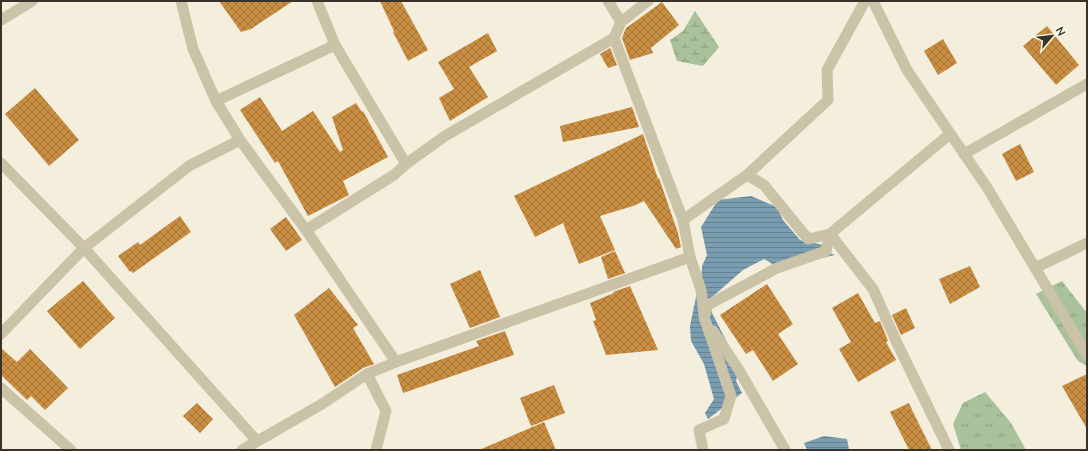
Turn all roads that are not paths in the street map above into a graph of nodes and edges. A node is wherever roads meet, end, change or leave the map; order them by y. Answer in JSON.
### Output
{"nodes":[{"id":1,"x":32,"y":1,"type":"edge"},
{"id":2,"x":181,"y":1,"type":"edge"},
{"id":3,"x":317,"y":1,"type":"edge"},
{"id":4,"x":608,"y":1,"type":"edge"},
{"id":5,"x":648,"y":1,"type":"edge"},
{"id":6,"x":865,"y":1,"type":"edge"},
{"id":7,"x":873,"y":1,"type":"edge"},
{"id":8,"x":1,"y":20,"type":"edge"},
{"id":9,"x":621,"y":22,"type":"junction"},
{"id":10,"x":614,"y":38,"type":"junction"},
{"id":11,"x":335,"y":45,"type":"junction"},
{"id":12,"x":1087,"y":84,"type":"edge"},
{"id":13,"x":216,"y":101,"type":"junction"},
{"id":14,"x":950,"y":134,"type":"junction"},
{"id":15,"x":240,"y":140,"type":"junction"},
{"id":16,"x":964,"y":154,"type":"junction"},
{"id":17,"x":1,"y":163,"type":"edge"},
{"id":18,"x":406,"y":164,"type":"junction"},
{"id":19,"x":747,"y":175,"type":"junction"},
{"id":20,"x":683,"y":220,"type":"junction"},
{"id":21,"x":306,"y":230,"type":"junction"},
{"id":22,"x":830,"y":234,"type":"junction"},
{"id":23,"x":1087,"y":243,"type":"edge"},
{"id":24,"x":84,"y":248,"type":"junction"},
{"id":25,"x":690,"y":257,"type":"junction"},
{"id":26,"x":1035,"y":268,"type":"junction"},
{"id":27,"x":704,"y":317,"type":"junction"},
{"id":28,"x":1,"y":334,"type":"edge"},
{"id":29,"x":1087,"y":355,"type":"edge"},
{"id":30,"x":396,"y":362,"type":"junction"},
{"id":31,"x":367,"y":374,"type":"junction"},
{"id":32,"x":1,"y":388,"type":"edge"},
{"id":33,"x":257,"y":441,"type":"junction"},
{"id":34,"x":71,"y":450,"type":"edge"},
{"id":35,"x":242,"y":450,"type":"edge"},
{"id":36,"x":376,"y":450,"type":"edge"},
{"id":37,"x":703,"y":450,"type":"edge"},
{"id":38,"x":785,"y":450,"type":"edge"},
{"id":39,"x":949,"y":450,"type":"edge"}],
"edges":[{"from":1,"to":8,"type":"street"},
{"from":2,"to":13,"type":"street"},
{"from":3,"to":11,"type":"street"},
{"from":4,"to":9,"type":"street"},
{"from":5,"to":9,"type":"street"},
{"from":6,"to":19,"type":"street"},
{"from":7,"to":14,"type":"street"},
{"from":9,"to":10,"type":"street"},
{"from":10,"to":18,"type":"street"},
{"from":10,"to":20,"type":"street"},
{"from":11,"to":13,"type":"street"},
{"from":11,"to":18,"type":"street"},
{"from":12,"to":16,"type":"street"},
{"from":13,"to":15,"type":"street"},
{"from":14,"to":16,"type":"street"},
{"from":14,"to":22,"type":"street"},
{"from":15,"to":21,"type":"street"},
{"from":15,"to":24,"type":"street"},
{"from":16,"to":26,"type":"street"},
{"from":17,"to":24,"type":"street"},
{"from":18,"to":21,"type":"street"},
{"from":19,"to":20,"type":"street"},
{"from":19,"to":22,"type":"street"},
{"from":20,"to":25,"type":"street"},
{"from":21,"to":30,"type":"street"},
{"from":22,"to":27,"type":"street"},
{"from":22,"to":39,"type":"street"},
{"from":23,"to":26,"type":"street"},
{"from":24,"to":28,"type":"street"},
{"from":24,"to":33,"type":"street"},
{"from":25,"to":27,"type":"street"},
{"from":25,"to":30,"type":"street"},
{"from":26,"to":29,"type":"street"},
{"from":27,"to":37,"type":"street"},
{"from":27,"to":38,"type":"street"},
{"from":30,"to":31,"type":"street"},
{"from":31,"to":33,"type":"street"},
{"from":31,"to":36,"type":"street"},
{"from":32,"to":34,"type":"street"},
{"from":33,"to":35,"type":"street"}]}
